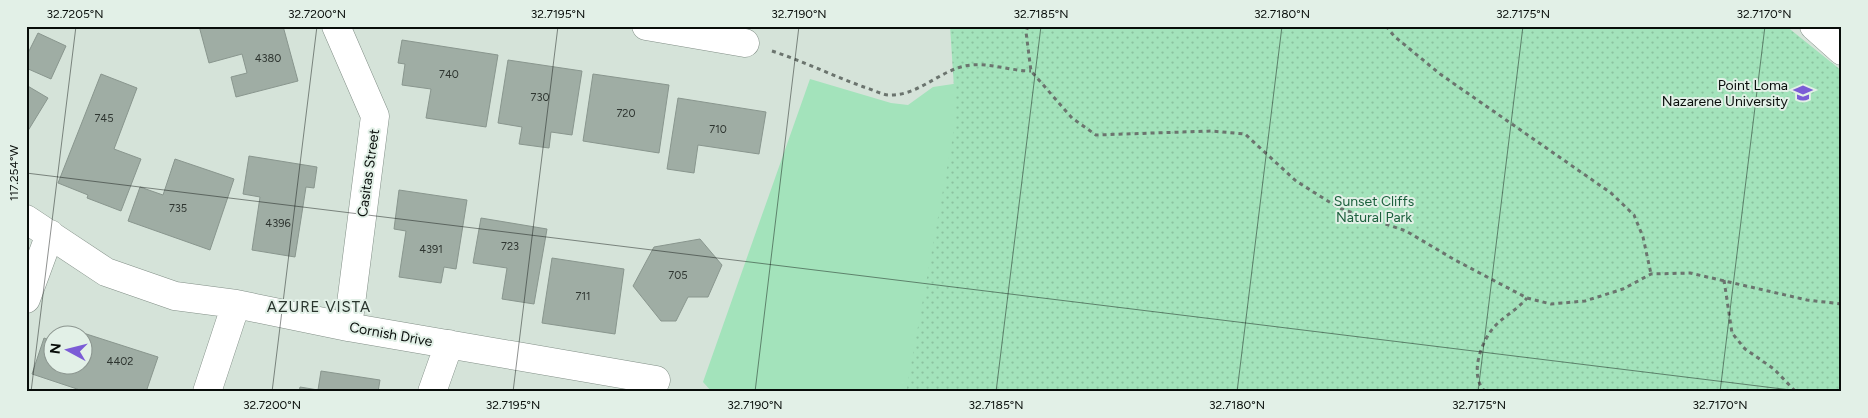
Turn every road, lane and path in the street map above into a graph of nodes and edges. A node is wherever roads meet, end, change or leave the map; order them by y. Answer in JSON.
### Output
{"nodes":[{"id":1,"x":336,"y":26,"type":"edge"},
{"id":2,"x":646,"y":26,"type":"edge"},
{"id":3,"x":1028,"y":26,"type":"edge"},
{"id":4,"x":1386,"y":26,"type":"edge"},
{"id":5,"x":1814,"y":26,"type":"edge"},
{"id":6,"x":745,"y":43,"type":"joint"},
{"id":7,"x":1842,"y":51,"type":"edge"},
{"id":8,"x":1031,"y":71,"type":"junction"},
{"id":9,"x":26,"y":219,"type":"edge"},
{"id":10,"x":50,"y":234,"type":"junction"},
{"id":11,"x":1651,"y":274,"type":"junction"},
{"id":12,"x":1724,"y":280,"type":"junction"},
{"id":13,"x":1527,"y":298,"type":"junction"},
{"id":14,"x":26,"y":299,"type":"edge"},
{"id":15,"x":236,"y":304,"type":"junction"},
{"id":16,"x":1842,"y":304,"type":"edge"},
{"id":17,"x":348,"y":327,"type":"junction"},
{"id":18,"x":449,"y":344,"type":"junction"},
{"id":19,"x":654,"y":386,"type":"edge"},
{"id":20,"x":207,"y":392,"type":"edge"},
{"id":21,"x":432,"y":392,"type":"edge"},
{"id":22,"x":1485,"y":392,"type":"edge"},
{"id":23,"x":1796,"y":392,"type":"edge"}],
"edges":[{"from":1,"to":17,"type":"street","name":"Casitas Street"},
{"from":2,"to":6,"type":"street"},
{"from":3,"to":8,"type":"path"},
{"from":4,"to":11,"type":"path"},
{"from":5,"to":7,"type":"street"},
{"from":6,"to":8,"type":"path"},
{"from":8,"to":13,"type":"path"},
{"from":9,"to":10,"type":"street","name":"Cornish Drive"},
{"from":10,"to":14,"type":"street"},
{"from":10,"to":15,"type":"street","name":"Cornish Drive"},
{"from":11,"to":12,"type":"path"},
{"from":11,"to":13,"type":"path"},
{"from":12,"to":16,"type":"path"},
{"from":12,"to":23,"type":"path"},
{"from":13,"to":22,"type":"path"},
{"from":15,"to":17,"type":"street","name":"Cornish Drive"},
{"from":15,"to":20,"type":"street"},
{"from":17,"to":18,"type":"street","name":"Cornish Drive"},
{"from":18,"to":19,"type":"street","name":"Cornish Drive"},
{"from":18,"to":21,"type":"street"}]}
